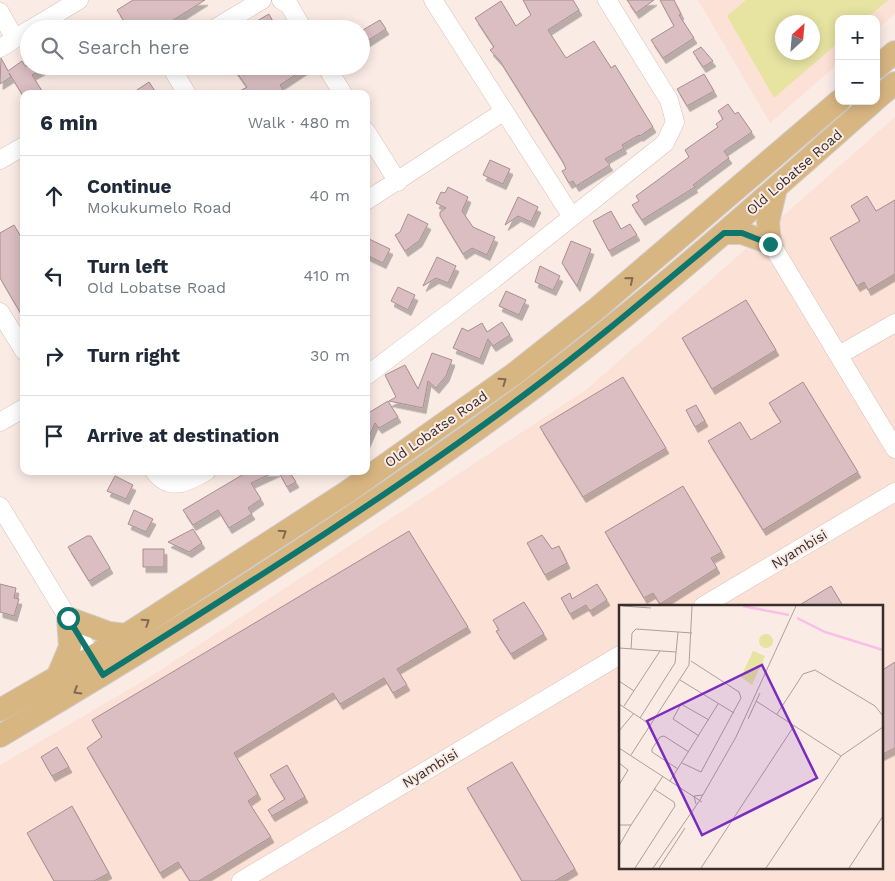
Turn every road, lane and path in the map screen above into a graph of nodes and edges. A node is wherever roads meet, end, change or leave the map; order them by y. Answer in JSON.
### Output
{"nodes":[{"id":1,"x":79,"y":0,"type":"edge"},
{"id":2,"x":262,"y":0,"type":"edge"},
{"id":3,"x":281,"y":0,"type":"edge"},
{"id":4,"x":433,"y":0,"type":"edge"},
{"id":5,"x":608,"y":0,"type":"edge"},
{"id":6,"x":0,"y":12,"type":"edge"},
{"id":7,"x":46,"y":20,"type":"edge"},
{"id":8,"x":229,"y":20,"type":"edge"},
{"id":9,"x":297,"y":20,"type":"edge"},
{"id":10,"x":19,"y":36,"type":"edge"},
{"id":11,"x":895,"y":52,"type":"edge"},
{"id":12,"x":880,"y":65,"type":"edge"},
{"id":13,"x":176,"y":75,"type":"edge"},
{"id":14,"x":331,"y":75,"type":"edge"},
{"id":15,"x":895,"y":83,"type":"edge"},
{"id":16,"x":185,"y":90,"type":"edge"},
{"id":17,"x":341,"y":90,"type":"edge"},
{"id":18,"x":880,"y":96,"type":"edge"},
{"id":19,"x":835,"y":104,"type":"edge"},
{"id":20,"x":869,"y":105,"type":"edge"},
{"id":21,"x":503,"y":112,"type":"junction"},
{"id":22,"x":370,"y":137,"type":"edge"},
{"id":23,"x":20,"y":148,"type":"edge"},
{"id":24,"x":0,"y":160,"type":"edge"},
{"id":25,"x":762,"y":168,"type":"junction"},
{"id":26,"x":398,"y":182,"type":"junction"},
{"id":27,"x":776,"y":188,"type":"junction"},
{"id":28,"x":370,"y":199,"type":"edge"},
{"id":29,"x":723,"y":200,"type":"junction"},
{"id":30,"x":752,"y":209,"type":"junction"},
{"id":31,"x":572,"y":217,"type":"junction"},
{"id":32,"x":724,"y":233,"type":"junction"},
{"id":33,"x":770,"y":244,"type":"junction"},
{"id":34,"x":0,"y":312,"type":"edge"},
{"id":35,"x":895,"y":323,"type":"edge"},
{"id":36,"x":20,"y":344,"type":"edge"},
{"id":37,"x":839,"y":355,"type":"junction"},
{"id":38,"x":370,"y":373,"type":"edge"},
{"id":39,"x":20,"y":410,"type":"edge"},
{"id":40,"x":0,"y":422,"type":"edge"},
{"id":41,"x":895,"y":450,"type":"edge"},
{"id":42,"x":159,"y":475,"type":"edge"},
{"id":43,"x":200,"y":475,"type":"edge"},
{"id":44,"x":895,"y":492,"type":"edge"},
{"id":45,"x":0,"y":506,"type":"edge"},
{"id":46,"x":705,"y":605,"type":"edge"},
{"id":47,"x":68,"y":618,"type":"junction"},
{"id":48,"x":126,"y":635,"type":"junction"},
{"id":49,"x":619,"y":656,"type":"edge"},
{"id":50,"x":98,"y":666,"type":"junction"},
{"id":51,"x":57,"y":678,"type":"junction"},
{"id":52,"x":0,"y":710,"type":"edge"},
{"id":53,"x":0,"y":736,"type":"edge"},
{"id":54,"x":241,"y":881,"type":"edge"}],
"edges":[{"from":1,"to":7,"type":"street"},
{"from":2,"to":8,"type":"street"},
{"from":3,"to":9,"type":"street"},
{"from":4,"to":21,"type":"street"},
{"from":5,"to":31,"type":"street"},
{"from":6,"to":10,"type":"street"},
{"from":11,"to":12,"type":"main road"},
{"from":13,"to":16,"type":"street"},
{"from":14,"to":17,"type":"street"},
{"from":15,"to":18,"type":"main road","name":"Old Lobatse Road"},
{"from":19,"to":25,"type":"main road","name":"Old Lobatse Road"},
{"from":20,"to":27,"type":"main road","name":"Old Lobatse Road"},
{"from":21,"to":26,"type":"street"},
{"from":21,"to":31,"type":"street"},
{"from":22,"to":26,"type":"street"},
{"from":23,"to":24,"type":"street"},
{"from":25,"to":29,"type":"main road","name":"Old Lobatse Road"},
{"from":25,"to":30,"type":"main road"},
{"from":26,"to":28,"type":"street"},
{"from":27,"to":30,"type":"main road","name":"Old Lobatse Road"},
{"from":27,"to":33,"type":"main road"},
{"from":29,"to":30,"type":"main road"},
{"from":48,"to":29,"type":"main road","name":"Old Lobatse Road","one_way":true},
{"from":30,"to":32,"type":"main road","name":"Old Lobatse Road"},
{"from":30,"to":33,"type":"street"},
{"from":31,"to":38,"type":"street"},
{"from":32,"to":33,"type":"main road"},
{"from":32,"to":50,"type":"main road","name":"Old Lobatse Road"},
{"from":33,"to":37,"type":"street"},
{"from":34,"to":36,"type":"street"},
{"from":35,"to":37,"type":"street"},
{"from":37,"to":41,"type":"street"},
{"from":39,"to":40,"type":"street"},
{"from":42,"to":43,"type":"street"},
{"from":44,"to":46,"type":"street","name":"Nyambisi"},
{"from":45,"to":47,"type":"street"},
{"from":47,"to":48,"type":"main road"},
{"from":47,"to":50,"type":"street"},
{"from":47,"to":51,"type":"main road"},
{"from":48,"to":50,"type":"main road","name":"Old Lobatse Road"},
{"from":49,"to":54,"type":"street","name":"Nyambisi"},
{"from":50,"to":51,"type":"main road","name":"Old Lobatse Road"},
{"from":50,"to":53,"type":"main road","name":"Old Lobatse Road","one_way":true},
{"from":51,"to":52,"type":"main road","name":"Old Lobatse Road"}]}
